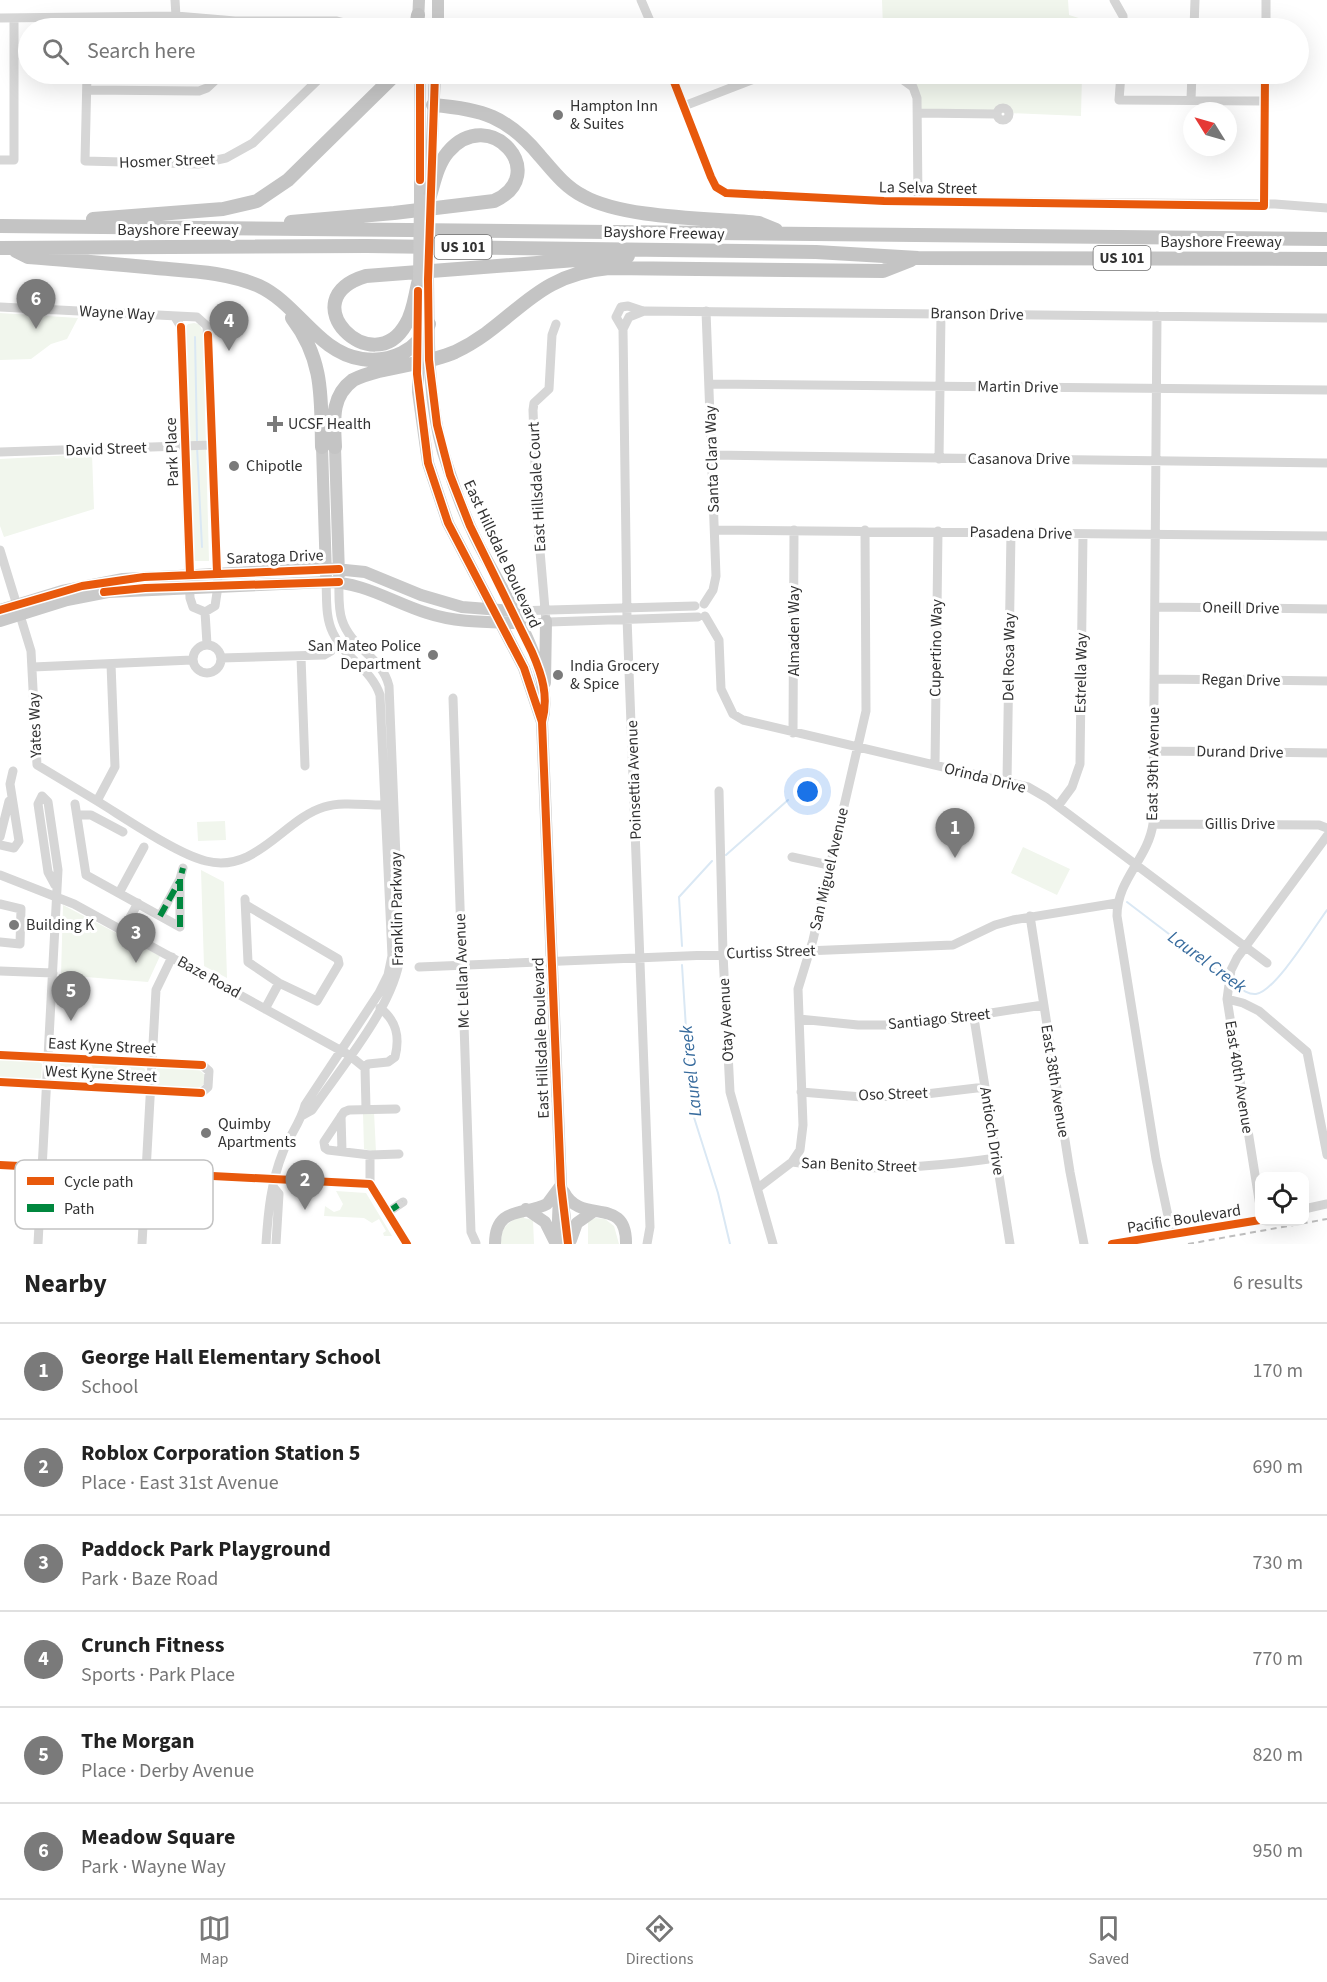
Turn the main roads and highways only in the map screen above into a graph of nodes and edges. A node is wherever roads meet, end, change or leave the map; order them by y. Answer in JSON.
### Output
{"nodes":[{"id":1,"x":419,"y":0,"type":"edge"},
{"id":2,"x":438,"y":0,"type":"edge"},
{"id":3,"x":418,"y":18,"type":"edge"},
{"id":4,"x":438,"y":18,"type":"edge"},
{"id":5,"x":386,"y":84,"type":"edge"},
{"id":6,"x":422,"y":84,"type":"edge"},
{"id":7,"x":432,"y":84,"type":"edge"},
{"id":8,"x":427,"y":105,"type":"junction"},
{"id":9,"x":425,"y":199,"type":"junction"},
{"id":10,"x":1,"y":226,"type":"edge"},
{"id":11,"x":230,"y":228,"type":"junction"},
{"id":12,"x":784,"y":233,"type":"junction"},
{"id":13,"x":1327,"y":239,"type":"edge"},
{"id":14,"x":4,"y":248,"type":"edge"},
{"id":15,"x":683,"y":250,"type":"junction"},
{"id":16,"x":918,"y":258,"type":"junction"},
{"id":17,"x":1327,"y":259,"type":"edge"},
{"id":18,"x":241,"y":280,"type":"junction"},
{"id":19,"x":423,"y":280,"type":"junction"},
{"id":20,"x":429,"y":324,"type":"junction"},
{"id":21,"x":417,"y":346,"type":"junction"},
{"id":22,"x":423,"y":362,"type":"junction"},
{"id":23,"x":328,"y":447,"type":"junction"},
{"id":24,"x":326,"y":568,"type":"junction"},
{"id":25,"x":339,"y":568,"type":"junction"},
{"id":26,"x":190,"y":580,"type":"junction"},
{"id":27,"x":478,"y":581,"type":"junction"},
{"id":28,"x":326,"y":582,"type":"junction"},
{"id":29,"x":339,"y":582,"type":"junction"},
{"id":30,"x":465,"y":607,"type":"junction"},
{"id":31,"x":19,"y":609,"type":"junction"},
{"id":32,"x":0,"y":610,"type":"edge"},
{"id":33,"x":494,"y":610,"type":"junction"},
{"id":34,"x":513,"y":610,"type":"junction"},
{"id":35,"x":545,"y":615,"type":"road end"},
{"id":36,"x":0,"y":621,"type":"edge"},
{"id":37,"x":501,"y":622,"type":"junction"},
{"id":38,"x":519,"y":623,"type":"junction"},
{"id":39,"x":544,"y":690,"type":"junction"},
{"id":40,"x":542,"y":722,"type":"junction"},
{"id":41,"x":561,"y":1185,"type":"junction"},
{"id":42,"x":526,"y":1209,"type":"junction"},
{"id":43,"x":594,"y":1211,"type":"junction"},
{"id":44,"x":495,"y":1244,"type":"edge"},
{"id":45,"x":556,"y":1244,"type":"edge"},
{"id":46,"x":569,"y":1244,"type":"edge"},
{"id":47,"x":626,"y":1244,"type":"edge"}],
"edges":[{"from":1,"to":3,"type":"main road"},
{"from":2,"to":4,"type":"main road"},
{"from":5,"to":10,"type":"highway"},
{"from":6,"to":8,"type":"main road","name":"East Hillsdale Boulevard"},
{"from":7,"to":8,"type":"main road","name":"East Hillsdale Boulevard"},
{"from":8,"to":9,"type":"main road","name":"East Hillsdale Boulevard"},
{"from":8,"to":12,"type":"highway"},
{"from":9,"to":11,"type":"highway"},
{"from":9,"to":19,"type":"main road","name":"East Hillsdale Boulevard","bridge":true},
{"from":10,"to":11,"type":"highway","name":"Bayshore Freeway","number":"US 101"},
{"from":11,"to":12,"type":"highway","name":"Bayshore Freeway","number":"US 101"},
{"from":12,"to":13,"type":"highway","name":"Bayshore Freeway","number":"US 101"},
{"from":14,"to":15,"type":"highway","name":"Bayshore Freeway","number":"US 101"},
{"from":14,"to":18,"type":"highway"},
{"from":15,"to":16,"type":"highway","name":"Bayshore Freeway","number":"US 101"},
{"from":15,"to":19,"type":"highway"},
{"from":16,"to":17,"type":"highway","name":"Bayshore Freeway","number":"US 101"},
{"from":16,"to":22,"type":"highway"},
{"from":18,"to":21,"type":"highway"},
{"from":18,"to":23,"type":"highway"},
{"from":19,"to":20,"type":"main road","name":"East Hillsdale Boulevard"},
{"from":19,"to":21,"type":"main road","name":"East Hillsdale Boulevard"},
{"from":20,"to":21,"type":"highway"},
{"from":20,"to":22,"type":"main road","name":"East Hillsdale Boulevard"},
{"from":21,"to":22,"type":"main road","name":"East Hillsdale Boulevard"},
{"from":22,"to":23,"type":"highway"},
{"from":22,"to":27,"type":"main road","name":"East Hillsdale Boulevard"},
{"from":22,"to":34,"type":"main road","name":"East Hillsdale Boulevard"},
{"from":23,"to":24,"type":"main road"},
{"from":23,"to":25,"type":"main road"},
{"from":24,"to":25,"type":"main road","name":"Saratoga Drive"},
{"from":24,"to":26,"type":"main road","name":"Saratoga Drive"},
{"from":24,"to":28,"type":"main road"},
{"from":25,"to":29,"type":"main road"},
{"from":25,"to":30,"type":"main road","name":"Saratoga Drive"},
{"from":26,"to":28,"type":"main road","name":"Saratoga Drive"},
{"from":26,"to":31,"type":"main road","name":"Saratoga Drive"},
{"from":27,"to":30,"type":"main road"},
{"from":27,"to":33,"type":"main road","name":"East Hillsdale Boulevard"},
{"from":28,"to":29,"type":"main road","name":"Saratoga Drive"},
{"from":29,"to":37,"type":"main road","name":"Saratoga Drive"},
{"from":30,"to":33,"type":"main road","name":"Saratoga Drive"},
{"from":31,"to":32,"type":"main road","name":"Saratoga Drive"},
{"from":31,"to":36,"type":"main road","name":"Saratoga Drive"},
{"from":33,"to":34,"type":"main road","name":"Saratoga Drive"},
{"from":33,"to":37,"type":"main road","name":"East Hillsdale Boulevard"},
{"from":34,"to":38,"type":"main road","name":"East Hillsdale Boulevard"},
{"from":35,"to":39,"type":"main road"},
{"from":37,"to":38,"type":"main road","name":"Saratoga Drive"},
{"from":37,"to":40,"type":"main road","name":"East Hillsdale Boulevard"},
{"from":38,"to":39,"type":"main road","name":"East Hillsdale Boulevard"},
{"from":39,"to":40,"type":"main road","name":"East Hillsdale Boulevard"},
{"from":40,"to":41,"type":"main road","name":"East Hillsdale Boulevard"},
{"from":41,"to":42,"type":"main road"},
{"from":41,"to":43,"type":"main road"},
{"from":41,"to":45,"type":"main road","name":"East Hillsdale Boulevard"},
{"from":41,"to":46,"type":"main road","name":"East Hillsdale Boulevard"},
{"from":42,"to":44,"type":"main road"},
{"from":42,"to":45,"type":"main road"},
{"from":43,"to":46,"type":"main road"},
{"from":43,"to":47,"type":"main road"}]}
